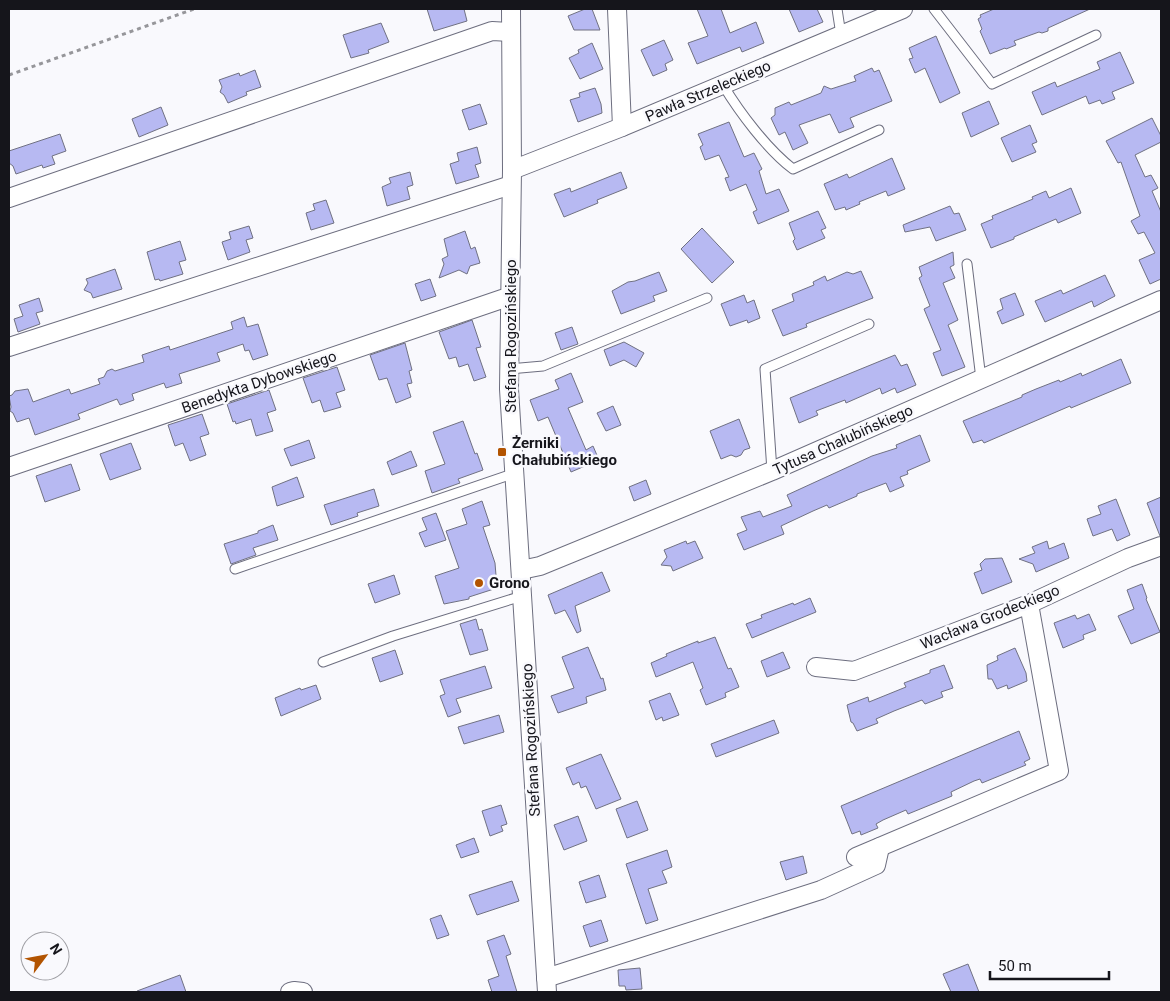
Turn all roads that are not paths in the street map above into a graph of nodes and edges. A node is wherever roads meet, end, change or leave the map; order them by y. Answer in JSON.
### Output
{"nodes":[{"id":1,"x":511,"y":9,"type":"edge"},
{"id":2,"x":617,"y":9,"type":"edge"},
{"id":3,"x":837,"y":9,"type":"edge"},
{"id":4,"x":903,"y":9,"type":"edge"},
{"id":5,"x":934,"y":9,"type":"edge"},
{"id":6,"x":511,"y":32,"type":"junction"},
{"id":7,"x":841,"y":35,"type":"junction"},
{"id":8,"x":1096,"y":35,"type":"dead end"},
{"id":9,"x":723,"y":85,"type":"junction"},
{"id":10,"x":622,"y":128,"type":"junction"},
{"id":11,"x":879,"y":130,"type":"dead end"},
{"id":12,"x":512,"y":178,"type":"junction"},
{"id":13,"x":9,"y":198,"type":"edge"},
{"id":14,"x":968,"y":264,"type":"dead end"},
{"id":15,"x":509,"y":298,"type":"junction"},
{"id":16,"x":707,"y":298,"type":"dead end"},
{"id":17,"x":1161,"y":300,"type":"edge"},
{"id":18,"x":869,"y":324,"type":"dead end"},
{"id":19,"x":9,"y":347,"type":"edge"},
{"id":20,"x":509,"y":369,"type":"junction"},
{"id":21,"x":981,"y":379,"type":"junction"},
{"id":22,"x":9,"y":467,"type":"edge"},
{"id":23,"x":772,"y":472,"type":"junction"},
{"id":24,"x":515,"y":473,"type":"junction"},
{"id":25,"x":1161,"y":546,"type":"edge"},
{"id":26,"x":235,"y":569,"type":"dead end"},
{"id":27,"x":521,"y":570,"type":"junction"},
{"id":28,"x":522,"y":596,"type":"junction"},
{"id":29,"x":1029,"y":604,"type":"junction"},
{"id":30,"x":323,"y":662,"type":"dead end"},
{"id":31,"x":816,"y":667,"type":"dead end"},
{"id":32,"x":880,"y":847,"type":"junction"},
{"id":33,"x":856,"y":857,"type":"dead end"},
{"id":34,"x":546,"y":985,"type":"edge"},
{"id":35,"x":290,"y":992,"type":"edge"},
{"id":36,"x":303,"y":992,"type":"edge"}],
"edges":[{"from":1,"to":6,"type":"street","name":"Stefana Rogozińskiego"},
{"from":2,"to":10,"type":"street"},
{"from":3,"to":7,"type":"lane"},
{"from":4,"to":7,"type":"street","name":"Pawła Strzeleckiego"},
{"from":5,"to":8,"type":"lane"},
{"from":6,"to":12,"type":"street","name":"Stefana Rogozińskiego"},
{"from":6,"to":13,"type":"street"},
{"from":7,"to":9,"type":"street","name":"Pawła Strzeleckiego"},
{"from":9,"to":10,"type":"street","name":"Pawła Strzeleckiego"},
{"from":9,"to":11,"type":"lane"},
{"from":10,"to":12,"type":"street","name":"Pawła Strzeleckiego"},
{"from":12,"to":15,"type":"street","name":"Stefana Rogozińskiego"},
{"from":12,"to":19,"type":"street","name":"Pawła Strzeleckiego"},
{"from":14,"to":21,"type":"lane"},
{"from":15,"to":20,"type":"street","name":"Stefana Rogozińskiego"},
{"from":15,"to":22,"type":"street","name":"Benedykta Dybowskiego"},
{"from":16,"to":20,"type":"lane"},
{"from":17,"to":21,"type":"street","name":"Tytusa Chałubińskiego"},
{"from":18,"to":23,"type":"lane"},
{"from":20,"to":24,"type":"street","name":"Stefana Rogozińskiego"},
{"from":21,"to":23,"type":"street","name":"Tytusa Chałubińskiego"},
{"from":23,"to":27,"type":"street","name":"Tytusa Chałubińskiego"},
{"from":24,"to":26,"type":"lane"},
{"from":24,"to":27,"type":"street","name":"Stefana Rogozińskiego"},
{"from":25,"to":29,"type":"street","name":"Wacława Grodeckiego"},
{"from":27,"to":28,"type":"street","name":"Stefana Rogozińskiego"},
{"from":28,"to":30,"type":"lane"},
{"from":28,"to":34,"type":"street","name":"Stefana Rogozińskiego"},
{"from":29,"to":31,"type":"street","name":"Wacława Grodeckiego"},
{"from":29,"to":32,"type":"street"},
{"from":32,"to":33,"type":"street"},
{"from":32,"to":34,"type":"street"},
{"from":35,"to":36,"type":"street"}]}
